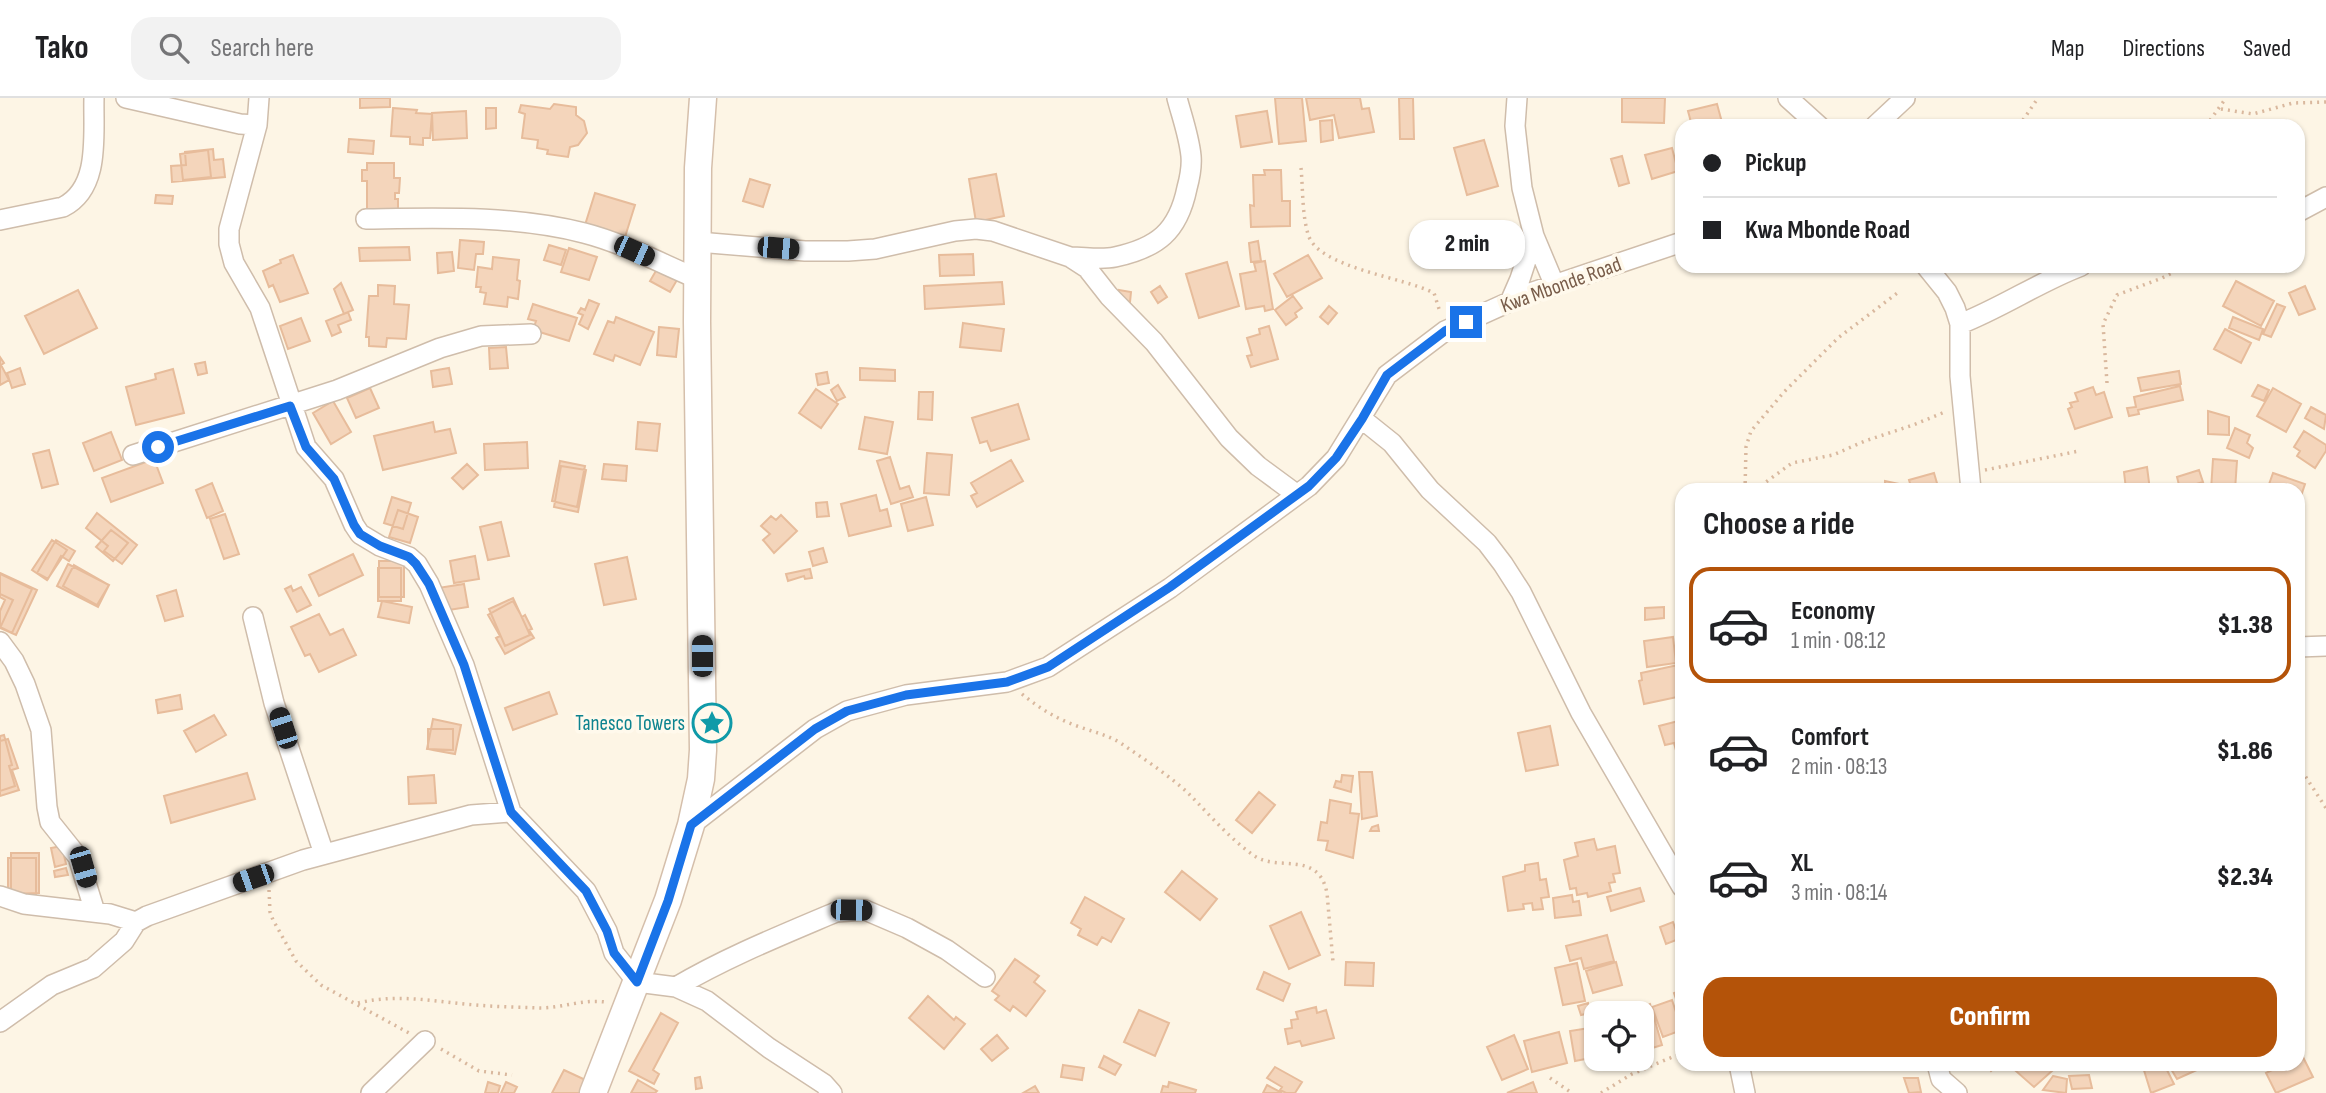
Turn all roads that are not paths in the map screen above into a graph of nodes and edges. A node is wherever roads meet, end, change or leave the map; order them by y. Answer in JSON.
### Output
{"nodes":[{"id":1,"x":94,"y":98,"type":"edge"},
{"id":2,"x":126,"y":98,"type":"edge"},
{"id":3,"x":259,"y":98,"type":"edge"},
{"id":4,"x":1177,"y":98,"type":"edge"},
{"id":5,"x":1517,"y":98,"type":"edge"},
{"id":6,"x":1787,"y":98,"type":"edge"},
{"id":7,"x":1905,"y":98,"type":"edge"},
{"id":8,"x":702,"y":99,"type":"edge"},
{"id":9,"x":1811,"y":119,"type":"edge"},
{"id":10,"x":1882,"y":119,"type":"edge"},
{"id":11,"x":257,"y":125,"type":"junction"},
{"id":12,"x":2326,"y":197,"type":"edge"},
{"id":13,"x":2305,"y":208,"type":"edge"},
{"id":14,"x":366,"y":219,"type":"dead end"},
{"id":15,"x":0,"y":220,"type":"edge"},
{"id":16,"x":1534,"y":236,"type":"junction"},
{"id":17,"x":698,"y":242,"type":"junction"},
{"id":18,"x":1675,"y":244,"type":"edge"},
{"id":19,"x":1070,"y":257,"type":"junction"},
{"id":20,"x":1932,"y":273,"type":"edge"},
{"id":21,"x":2062,"y":273,"type":"edge"},
{"id":22,"x":698,"y":279,"type":"junction"},
{"id":23,"x":1555,"y":286,"type":"junction"},
{"id":24,"x":1510,"y":302,"type":"junction"},
{"id":25,"x":1960,"y":324,"type":"junction"},
{"id":26,"x":531,"y":334,"type":"dead end"},
{"id":27,"x":290,"y":406,"type":"junction"},
{"id":28,"x":1362,"y":419,"type":"junction"},
{"id":29,"x":134,"y":455,"type":"dead end"},
{"id":30,"x":1970,"y":481,"type":"edge"},
{"id":31,"x":1296,"y":494,"type":"junction"},
{"id":32,"x":253,"y":617,"type":"dead end"},
{"id":33,"x":0,"y":642,"type":"edge"},
{"id":34,"x":2326,"y":646,"type":"edge"},
{"id":35,"x":2305,"y":647,"type":"edge"},
{"id":36,"x":511,"y":812,"type":"junction"},
{"id":37,"x":691,"y":825,"type":"junction"},
{"id":38,"x":324,"y":855,"type":"junction"},
{"id":39,"x":1675,"y":875,"type":"edge"},
{"id":40,"x":0,"y":896,"type":"edge"},
{"id":41,"x":95,"y":912,"type":"junction"},
{"id":42,"x":136,"y":922,"type":"junction"},
{"id":43,"x":985,"y":977,"type":"dead end"},
{"id":44,"x":676,"y":987,"type":"junction"},
{"id":45,"x":631,"y":993,"type":"junction"},
{"id":46,"x":0,"y":1022,"type":"edge"},
{"id":47,"x":425,"y":1041,"type":"road end"},
{"id":48,"x":1740,"y":1071,"type":"edge"},
{"id":49,"x":1939,"y":1071,"type":"edge"},
{"id":50,"x":371,"y":1093,"type":"edge"},
{"id":51,"x":593,"y":1093,"type":"edge"},
{"id":52,"x":832,"y":1093,"type":"edge"},
{"id":53,"x":1745,"y":1093,"type":"edge"},
{"id":54,"x":1957,"y":1093,"type":"edge"}],
"edges":[{"from":1,"to":15,"type":"street"},
{"from":2,"to":11,"type":"street"},
{"from":3,"to":11,"type":"street"},
{"from":4,"to":19,"type":"street"},
{"from":5,"to":16,"type":"street"},
{"from":6,"to":9,"type":"street"},
{"from":7,"to":10,"type":"street"},
{"from":8,"to":17,"type":"street"},
{"from":11,"to":27,"type":"street"},
{"from":12,"to":13,"type":"street"},
{"from":14,"to":22,"type":"street"},
{"from":16,"to":23,"type":"street"},
{"from":16,"to":24,"type":"street"},
{"from":17,"to":19,"type":"street"},
{"from":17,"to":22,"type":"street"},
{"from":18,"to":23,"type":"street","name":"Kwa Mbonde Road"},
{"from":19,"to":31,"type":"street"},
{"from":20,"to":25,"type":"street"},
{"from":21,"to":25,"type":"street"},
{"from":22,"to":37,"type":"street"},
{"from":23,"to":24,"type":"street","name":"Kwa Mbonde Road"},
{"from":24,"to":28,"type":"street","name":"Kwa Mbonde Road"},
{"from":25,"to":30,"type":"street"},
{"from":26,"to":27,"type":"street"},
{"from":27,"to":29,"type":"street"},
{"from":27,"to":36,"type":"street"},
{"from":28,"to":31,"type":"street","name":"Kwa Mbonde Road"},
{"from":28,"to":39,"type":"street"},
{"from":31,"to":37,"type":"street","name":"Kwa Mbonde Road"},
{"from":32,"to":38,"type":"street"},
{"from":33,"to":41,"type":"street"},
{"from":34,"to":35,"type":"street"},
{"from":36,"to":38,"type":"street"},
{"from":36,"to":45,"type":"street"},
{"from":37,"to":45,"type":"street"},
{"from":38,"to":42,"type":"street"},
{"from":40,"to":41,"type":"street"},
{"from":41,"to":42,"type":"street"},
{"from":42,"to":46,"type":"street"},
{"from":43,"to":44,"type":"street"},
{"from":44,"to":45,"type":"street"},
{"from":44,"to":52,"type":"street"},
{"from":45,"to":51,"type":"street"},
{"from":47,"to":50,"type":"street"},
{"from":48,"to":53,"type":"street"},
{"from":49,"to":54,"type":"street"}]}
